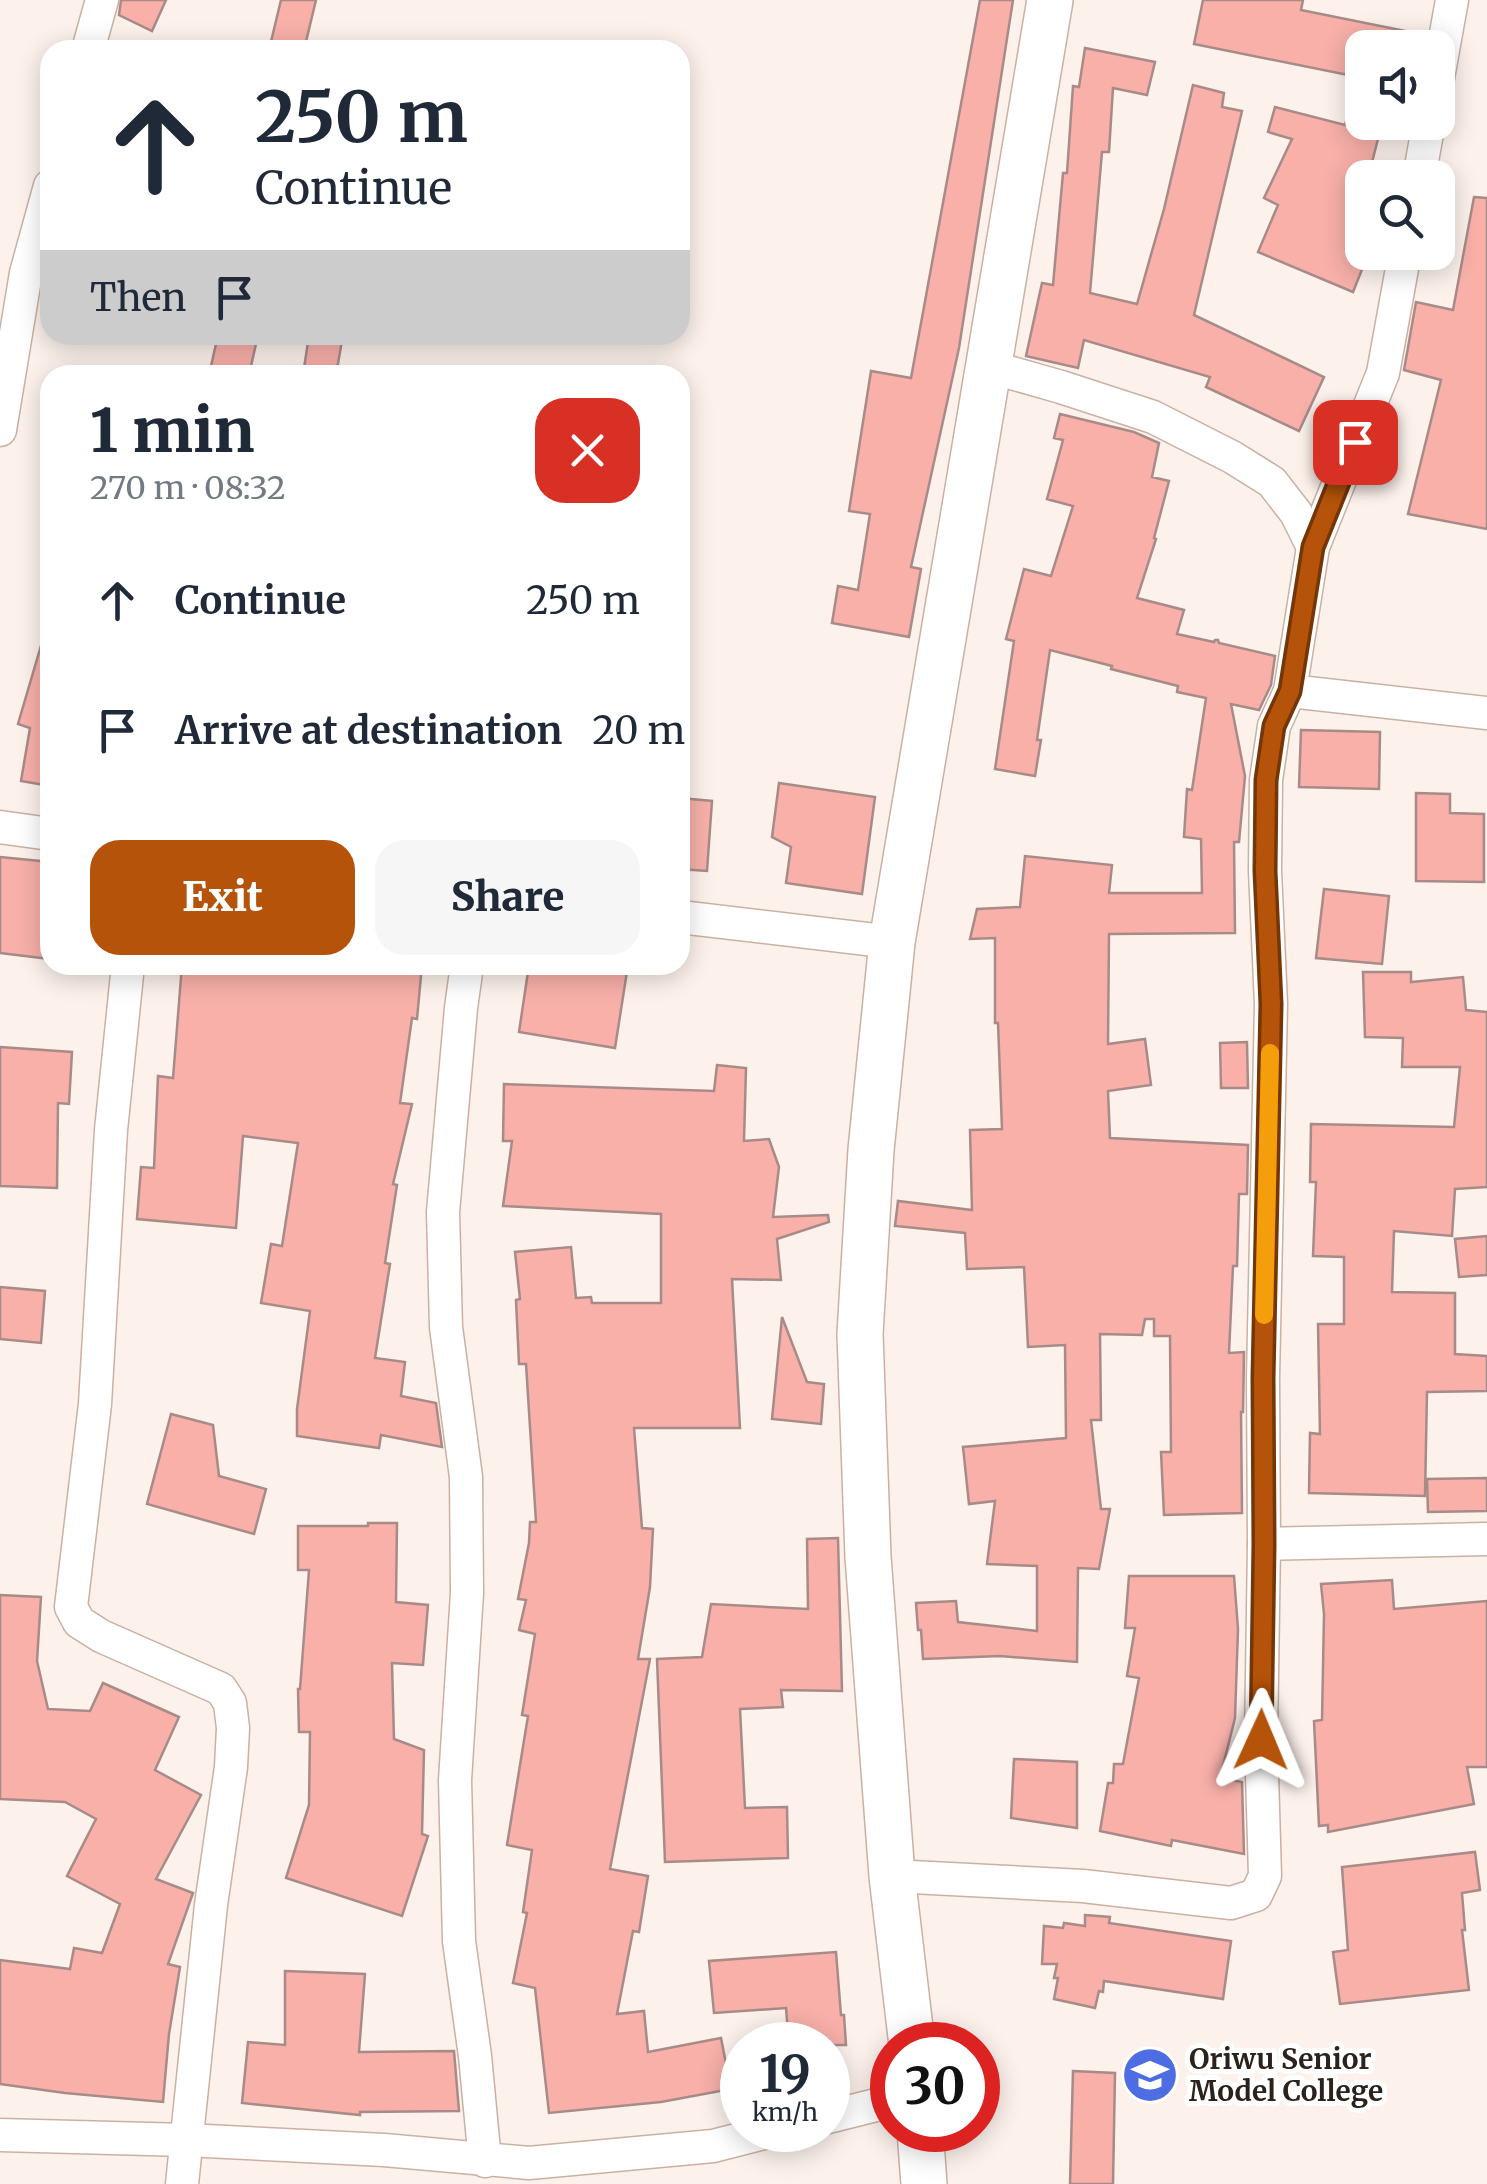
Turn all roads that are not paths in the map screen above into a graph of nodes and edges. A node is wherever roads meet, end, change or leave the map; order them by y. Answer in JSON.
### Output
{"nodes":[{"id":1,"x":102,"y":0,"type":"edge"},
{"id":2,"x":1050,"y":0,"type":"edge"},
{"id":3,"x":1452,"y":0,"type":"edge"},
{"id":4,"x":1447,"y":30,"type":"edge"},
{"id":5,"x":91,"y":40,"type":"edge"},
{"id":6,"x":40,"y":208,"type":"edge"},
{"id":7,"x":13,"y":269,"type":"edge"},
{"id":8,"x":1402,"y":270,"type":"edge"},
{"id":9,"x":987,"y":366,"type":"junction"},
{"id":10,"x":0,"y":430,"type":"edge"},
{"id":11,"x":1313,"y":547,"type":"junction"},
{"id":12,"x":1290,"y":691,"type":"junction"},
{"id":13,"x":1487,"y":712,"type":"edge"},
{"id":14,"x":0,"y":827,"type":"edge"},
{"id":15,"x":40,"y":833,"type":"edge"},
{"id":16,"x":690,"y":918,"type":"edge"},
{"id":17,"x":892,"y":942,"type":"junction"},
{"id":18,"x":127,"y":975,"type":"edge"},
{"id":19,"x":466,"y":975,"type":"edge"},
{"id":20,"x":1487,"y":1538,"type":"edge"},
{"id":21,"x":1264,"y":1544,"type":"junction"},
{"id":22,"x":892,"y":1876,"type":"junction"},
{"id":23,"x":909,"y":2022,"type":"edge"},
{"id":24,"x":0,"y":2135,"type":"edge"},
{"id":25,"x":186,"y":2140,"type":"junction"},
{"id":26,"x":720,"y":2144,"type":"edge"},
{"id":27,"x":922,"y":2152,"type":"edge"},
{"id":28,"x":485,"y":2160,"type":"junction"},
{"id":29,"x":529,"y":2174,"type":"edge"},
{"id":30,"x":182,"y":2184,"type":"edge"},
{"id":31,"x":924,"y":2184,"type":"edge"}],
"edges":[{"from":1,"to":5,"type":"street"},
{"from":2,"to":9,"type":"main road"},
{"from":3,"to":4,"type":"street"},
{"from":6,"to":7,"type":"street"},
{"from":7,"to":10,"type":"street"},
{"from":8,"to":11,"type":"street"},
{"from":9,"to":11,"type":"street"},
{"from":9,"to":17,"type":"main road"},
{"from":11,"to":12,"type":"street"},
{"from":12,"to":13,"type":"street"},
{"from":12,"to":21,"type":"street"},
{"from":14,"to":15,"type":"street"},
{"from":16,"to":17,"type":"street"},
{"from":17,"to":22,"type":"main road"},
{"from":18,"to":25,"type":"street"},
{"from":19,"to":28,"type":"street"},
{"from":20,"to":21,"type":"street"},
{"from":21,"to":22,"type":"street"},
{"from":22,"to":23,"type":"main road"},
{"from":24,"to":25,"type":"street"},
{"from":25,"to":28,"type":"street"},
{"from":25,"to":30,"type":"street"},
{"from":26,"to":29,"type":"street"},
{"from":27,"to":31,"type":"main road"},
{"from":28,"to":29,"type":"street"}]}
